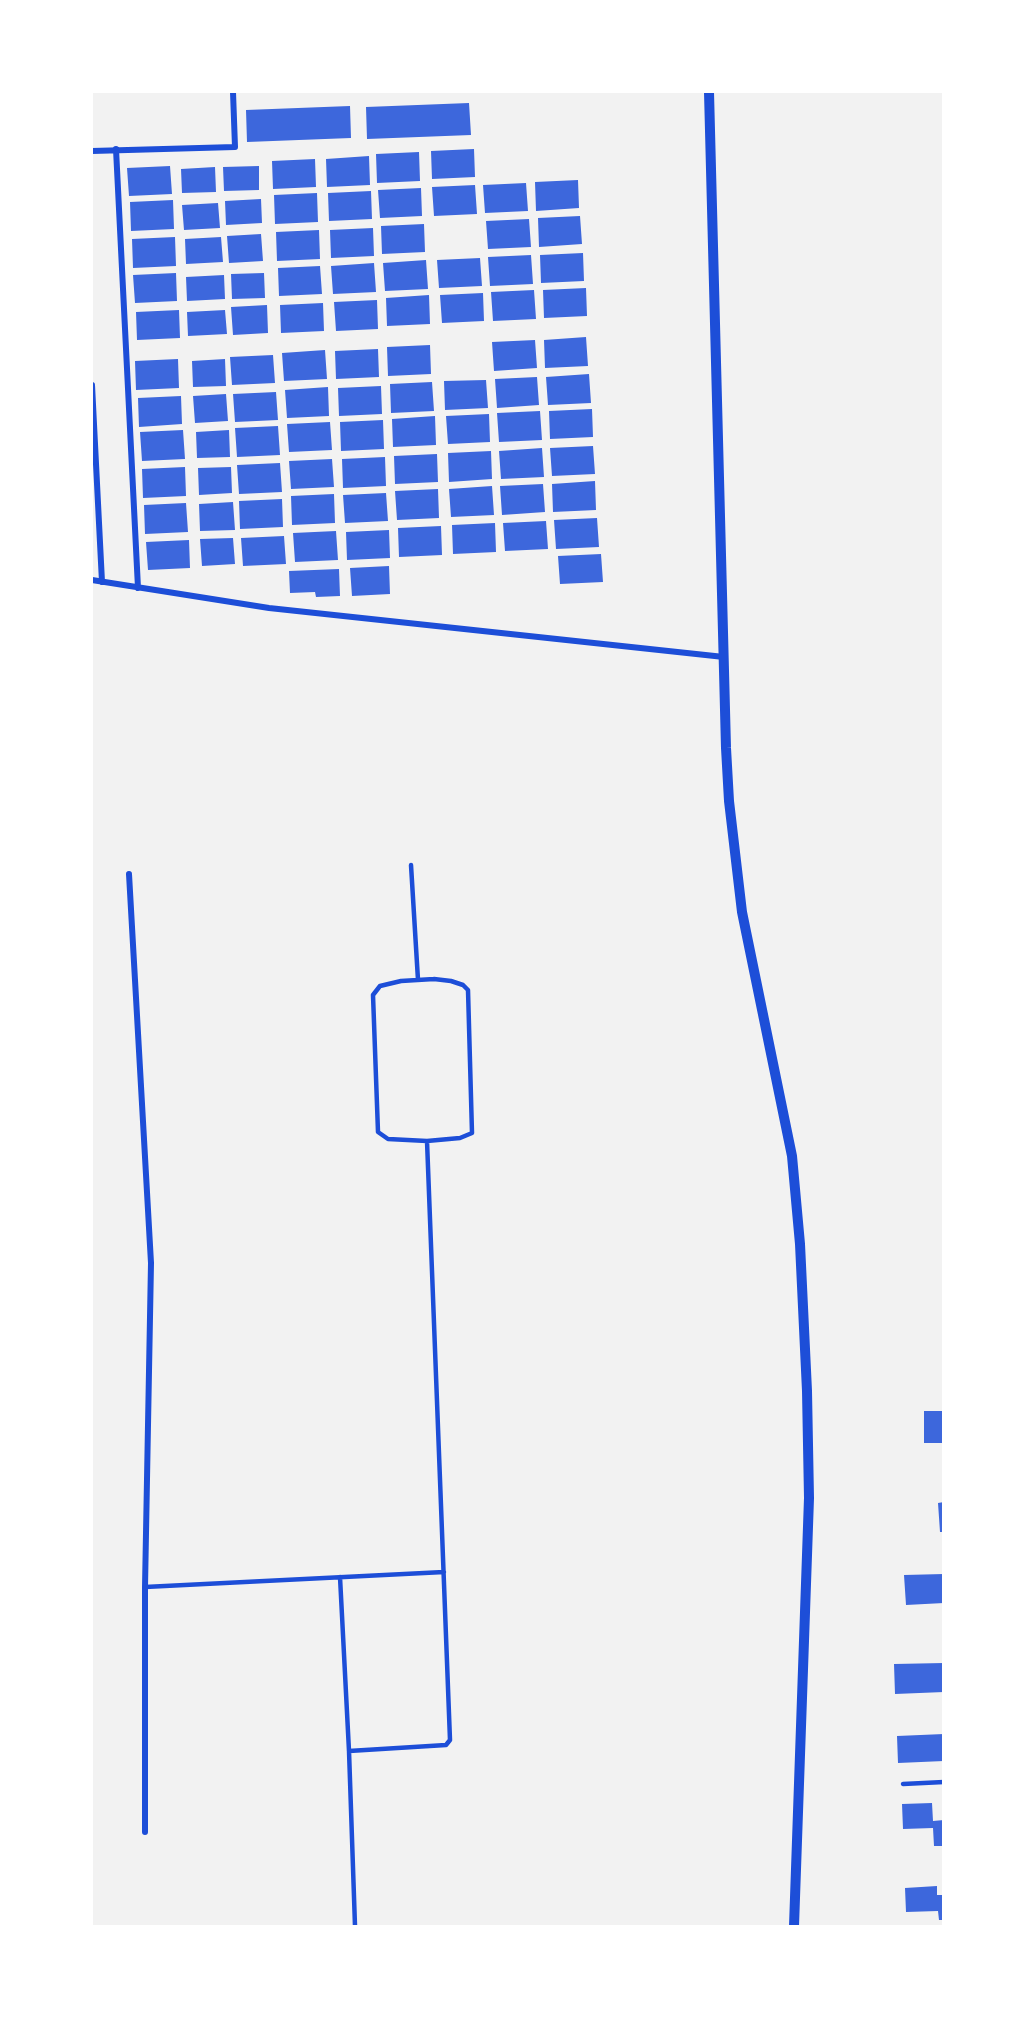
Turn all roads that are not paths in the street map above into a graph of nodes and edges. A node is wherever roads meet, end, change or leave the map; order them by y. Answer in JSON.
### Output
{"nodes":[{"id":1,"x":233,"y":92,"type":"edge"},
{"id":2,"x":709,"y":92,"type":"edge"},
{"id":3,"x":116,"y":149,"type":"junction"},
{"id":4,"x":92,"y":151,"type":"edge"},
{"id":5,"x":92,"y":385,"type":"edge"},
{"id":6,"x":92,"y":580,"type":"edge"},
{"id":7,"x":102,"y":582,"type":"junction"},
{"id":8,"x":138,"y":588,"type":"junction"},
{"id":9,"x":724,"y":657,"type":"junction"},
{"id":10,"x":411,"y":865,"type":"dead end"},
{"id":11,"x":129,"y":874,"type":"dead end"},
{"id":12,"x":418,"y":980,"type":"junction"},
{"id":13,"x":427,"y":1141,"type":"junction"},
{"id":14,"x":444,"y":1572,"type":"junction"},
{"id":15,"x":340,"y":1577,"type":"junction"},
{"id":16,"x":145,"y":1587,"type":"junction"},
{"id":17,"x":349,"y":1751,"type":"junction"},
{"id":18,"x":944,"y":1782,"type":"edge"},
{"id":19,"x":903,"y":1784,"type":"dead end"},
{"id":20,"x":145,"y":1832,"type":"dead end"},
{"id":21,"x":355,"y":1926,"type":"edge"},
{"id":22,"x":794,"y":1926,"type":"edge"}],
"edges":[{"from":1,"to":3,"type":"street"},
{"from":2,"to":9,"type":"street"},
{"from":3,"to":4,"type":"street"},
{"from":3,"to":8,"type":"street"},
{"from":5,"to":7,"type":"street"},
{"from":6,"to":7,"type":"street"},
{"from":7,"to":8,"type":"street"},
{"from":8,"to":9,"type":"street"},
{"from":9,"to":22,"type":"street"},
{"from":10,"to":12,"type":"lane"},
{"from":11,"to":16,"type":"street"},
{"from":12,"to":13,"type":"lane"},
{"from":12,"to":13,"type":"lane"},
{"from":13,"to":14,"type":"lane"},
{"from":14,"to":15,"type":"lane"},
{"from":14,"to":17,"type":"lane"},
{"from":15,"to":16,"type":"lane"},
{"from":15,"to":17,"type":"lane"},
{"from":16,"to":20,"type":"street"},
{"from":17,"to":21,"type":"lane"},
{"from":18,"to":19,"type":"lane"}]}
